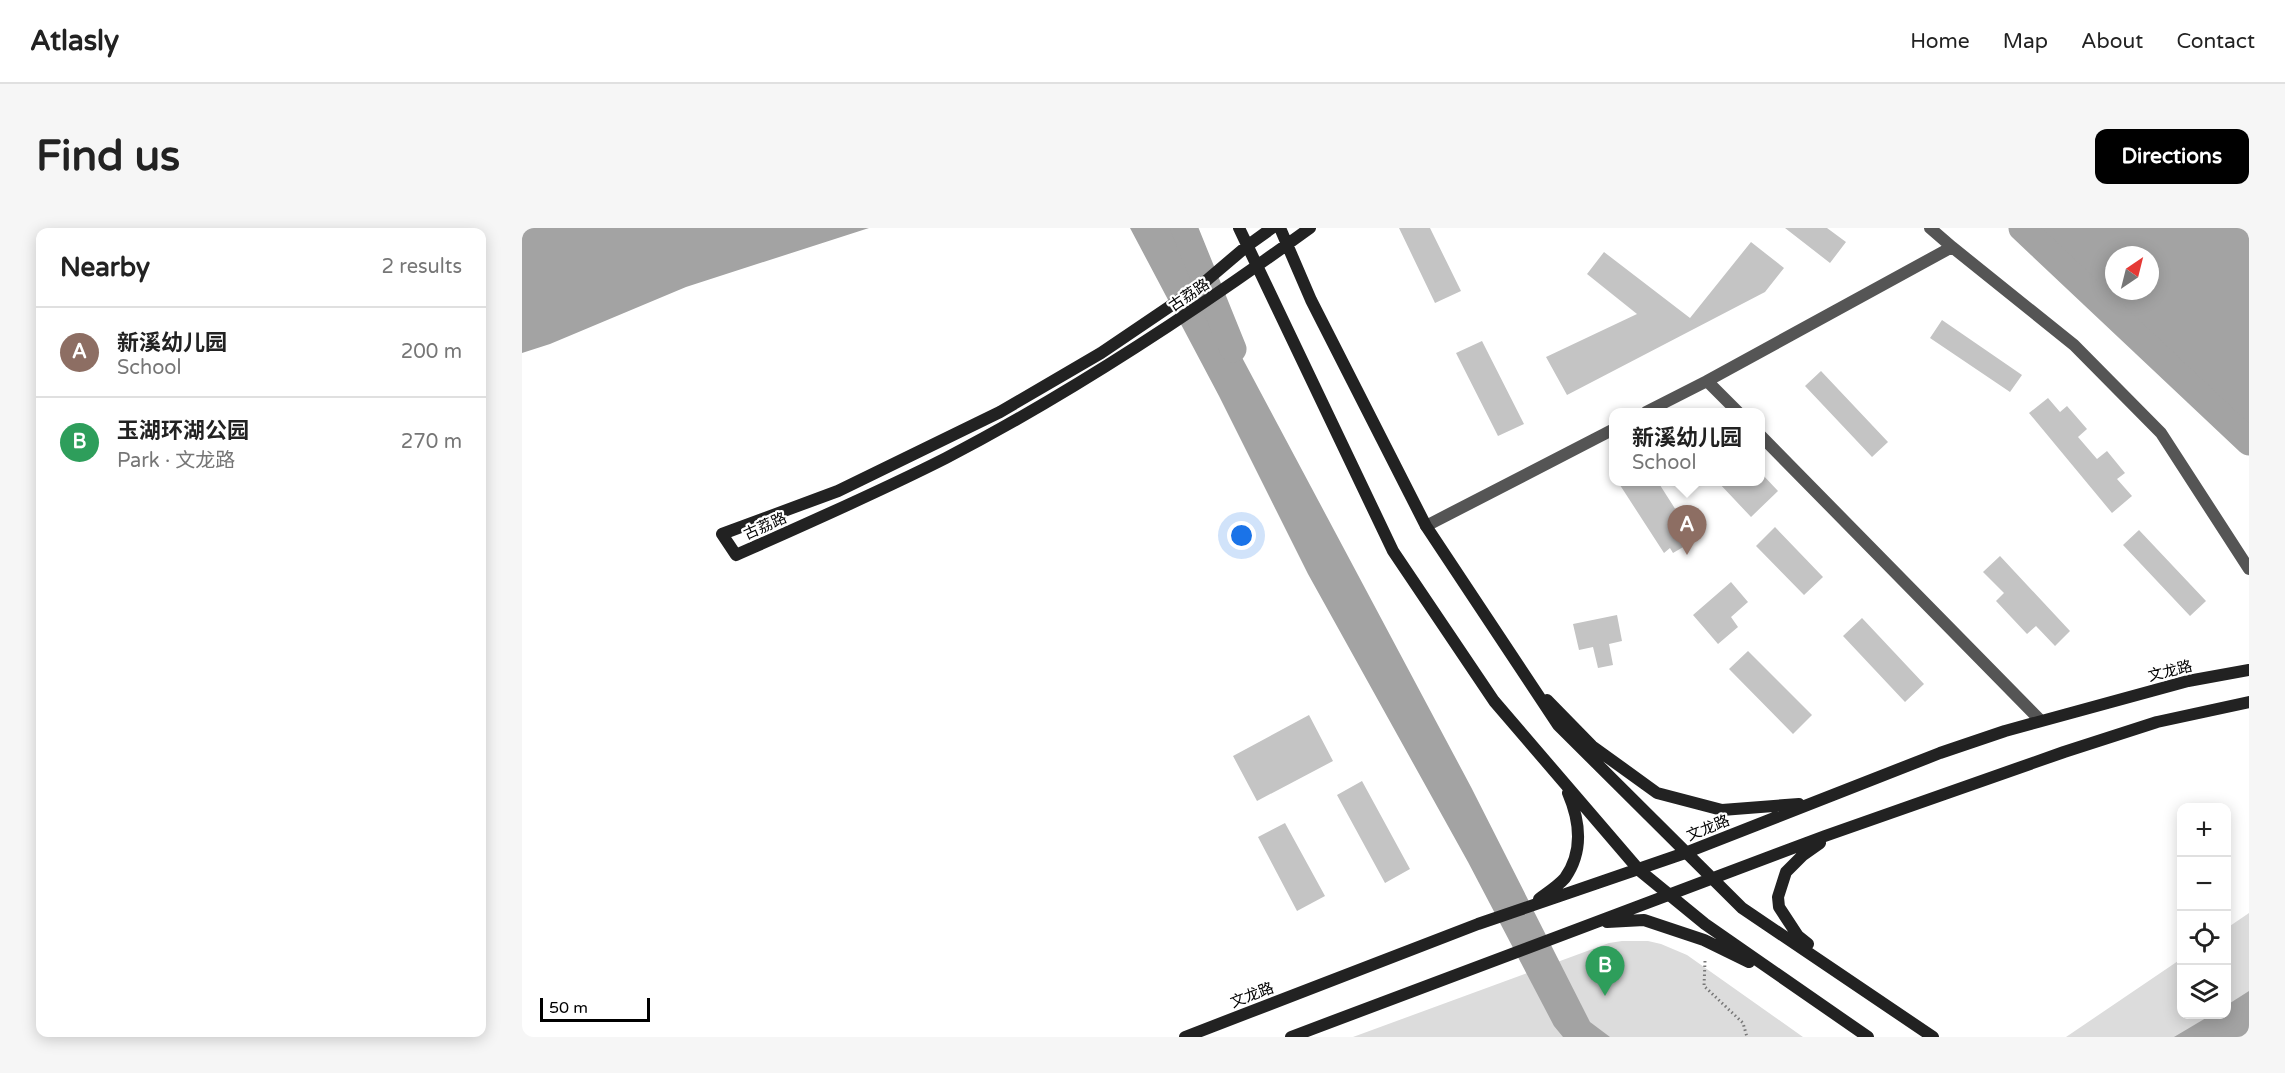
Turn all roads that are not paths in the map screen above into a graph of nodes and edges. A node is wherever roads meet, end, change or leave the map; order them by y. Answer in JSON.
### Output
{"nodes":[{"id":1,"x":1239,"y":228,"type":"edge"},
{"id":2,"x":1272,"y":228,"type":"edge"},
{"id":3,"x":1280,"y":228,"type":"edge"},
{"id":4,"x":1310,"y":228,"type":"edge"},
{"id":5,"x":1930,"y":228,"type":"edge"},
{"id":6,"x":1287,"y":245,"type":"junction"},
{"id":7,"x":1247,"y":246,"type":"junction"},
{"id":8,"x":1952,"y":247,"type":"junction"},
{"id":9,"x":1257,"y":267,"type":"junction"},
{"id":10,"x":1707,"y":381,"type":"junction"},
{"id":11,"x":1654,"y":408,"type":"edge"},
{"id":12,"x":1734,"y":408,"type":"edge"},
{"id":13,"x":1609,"y":432,"type":"edge"},
{"id":14,"x":1765,"y":439,"type":"edge"},
{"id":15,"x":1426,"y":526,"type":"junction"},
{"id":16,"x":2249,"y":569,"type":"edge"},
{"id":17,"x":2249,"y":670,"type":"edge"},
{"id":18,"x":1528,"y":681,"type":"junction"},
{"id":19,"x":2249,"y":702,"type":"edge"},
{"id":20,"x":2040,"y":720,"type":"junction"},
{"id":21,"x":1562,"y":781,"type":"junction"},
{"id":22,"x":1812,"y":804,"type":"junction"},
{"id":23,"x":1838,"y":832,"type":"junction"},
{"id":24,"x":1685,"y":853,"type":"junction"},
{"id":25,"x":1639,"y":870,"type":"junction"},
{"id":26,"x":1713,"y":878,"type":"junction"},
{"id":27,"x":1671,"y":894,"type":"junction"},
{"id":28,"x":1532,"y":905,"type":"junction"},
{"id":29,"x":1594,"y":923,"type":"junction"},
{"id":30,"x":1795,"y":987,"type":"junction"},
{"id":31,"x":1890,"y":1008,"type":"junction"},
{"id":32,"x":1185,"y":1037,"type":"edge"},
{"id":33,"x":1291,"y":1037,"type":"edge"},
{"id":34,"x":1868,"y":1037,"type":"edge"},
{"id":35,"x":1933,"y":1037,"type":"edge"}],
"edges":[{"from":1,"to":7,"type":"main road"},
{"from":2,"to":7,"type":"main road","name":"古荔路"},
{"from":3,"to":6,"type":"main road"},
{"from":4,"to":6,"type":"main road","name":"古荔路"},
{"from":5,"to":8,"type":"street"},
{"from":6,"to":9,"type":"main road","name":"古荔路"},
{"from":6,"to":15,"type":"main road"},
{"from":7,"to":9,"type":"main road"},
{"from":7,"to":9,"type":"main road","name":"古荔路"},
{"from":8,"to":10,"type":"street"},
{"from":8,"to":16,"type":"street"},
{"from":9,"to":21,"type":"main road"},
{"from":10,"to":11,"type":"street"},
{"from":10,"to":12,"type":"street"},
{"from":13,"to":15,"type":"street"},
{"from":14,"to":20,"type":"street"},
{"from":15,"to":18,"type":"main road"},
{"from":17,"to":20,"type":"main road","name":"文龙路"},
{"from":18,"to":22,"type":"main road"},
{"from":18,"to":24,"type":"main road"},
{"from":19,"to":23,"type":"main road"},
{"from":20,"to":22,"type":"main road","name":"文龙路"},
{"from":21,"to":25,"type":"main road"},
{"from":21,"to":28,"type":"main road"},
{"from":22,"to":24,"type":"main road","name":"文龙路"},
{"from":23,"to":26,"type":"main road"},
{"from":23,"to":31,"type":"main road"},
{"from":24,"to":25,"type":"main road","name":"文龙路"},
{"from":24,"to":26,"type":"main road"},
{"from":25,"to":27,"type":"main road"},
{"from":25,"to":28,"type":"main road","name":"文龙路"},
{"from":26,"to":27,"type":"main road"},
{"from":26,"to":31,"type":"main road"},
{"from":27,"to":29,"type":"main road"},
{"from":27,"to":30,"type":"main road"},
{"from":28,"to":32,"type":"main road","name":"文龙路"},
{"from":29,"to":30,"type":"main road"},
{"from":29,"to":33,"type":"main road"},
{"from":30,"to":34,"type":"main road"},
{"from":31,"to":35,"type":"main road"}]}
